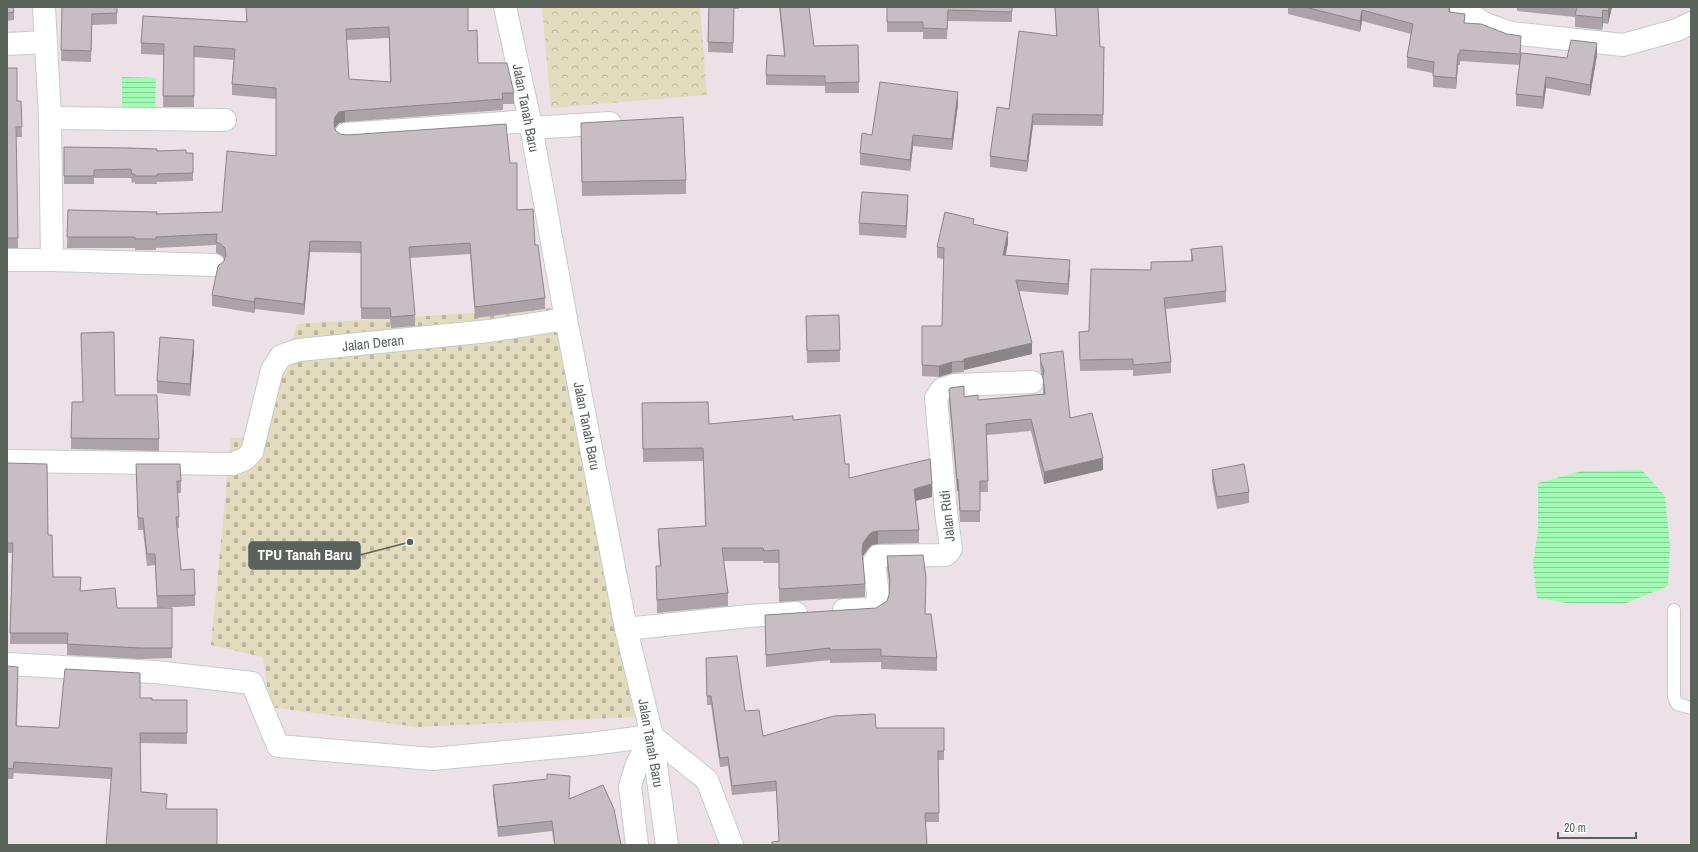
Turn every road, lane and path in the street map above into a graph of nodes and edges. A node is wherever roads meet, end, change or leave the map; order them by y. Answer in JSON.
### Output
{"nodes":[{"id":1,"x":44,"y":7,"type":"edge"},
{"id":2,"x":505,"y":7,"type":"edge"},
{"id":3,"x":1461,"y":7,"type":"edge"},
{"id":4,"x":1691,"y":23,"type":"edge"},
{"id":5,"x":46,"y":42,"type":"junction"},
{"id":6,"x":7,"y":44,"type":"edge"},
{"id":7,"x":50,"y":118,"type":"junction"},
{"id":8,"x":225,"y":120,"type":"dead end"},
{"id":9,"x":626,"y":122,"type":"edge"},
{"id":10,"x":530,"y":124,"type":"junction"},
{"id":11,"x":346,"y":134,"type":"edge"},
{"id":12,"x":7,"y":260,"type":"edge"},
{"id":13,"x":52,"y":260,"type":"junction"},
{"id":14,"x":214,"y":265,"type":"dead end"},
{"id":15,"x":566,"y":319,"type":"junction"},
{"id":16,"x":1032,"y":382,"type":"dead end"},
{"id":17,"x":7,"y":461,"type":"edge"},
{"id":18,"x":1674,"y":610,"type":"dead end"},
{"id":19,"x":626,"y":629,"type":"junction"},
{"id":20,"x":7,"y":664,"type":"edge"},
{"id":21,"x":1691,"y":708,"type":"edge"},
{"id":22,"x":652,"y":736,"type":"junction"},
{"id":23,"x":637,"y":845,"type":"edge"},
{"id":24,"x":667,"y":845,"type":"edge"},
{"id":25,"x":732,"y":845,"type":"edge"}],
"edges":[{"from":1,"to":5,"type":"street"},
{"from":2,"to":10,"type":"street","name":"Jalan Tanah Baru"},
{"from":3,"to":4,"type":"street"},
{"from":5,"to":6,"type":"street"},
{"from":5,"to":7,"type":"street"},
{"from":7,"to":8,"type":"street"},
{"from":7,"to":13,"type":"street"},
{"from":9,"to":10,"type":"street"},
{"from":10,"to":11,"type":"street"},
{"from":10,"to":15,"type":"street","name":"Jalan Tanah Baru"},
{"from":12,"to":13,"type":"street"},
{"from":13,"to":14,"type":"street"},
{"from":15,"to":17,"type":"street","name":"Jalan Deran"},
{"from":15,"to":19,"type":"street","name":"Jalan Tanah Baru"},
{"from":16,"to":19,"type":"street","name":"Jalan Ridi"},
{"from":18,"to":21,"type":"lane"},
{"from":19,"to":22,"type":"street","name":"Jalan Tanah Baru"},
{"from":20,"to":22,"type":"street"},
{"from":22,"to":23,"type":"street"},
{"from":22,"to":24,"type":"street","name":"Jalan Tanah Baru"},
{"from":22,"to":25,"type":"street"}]}
